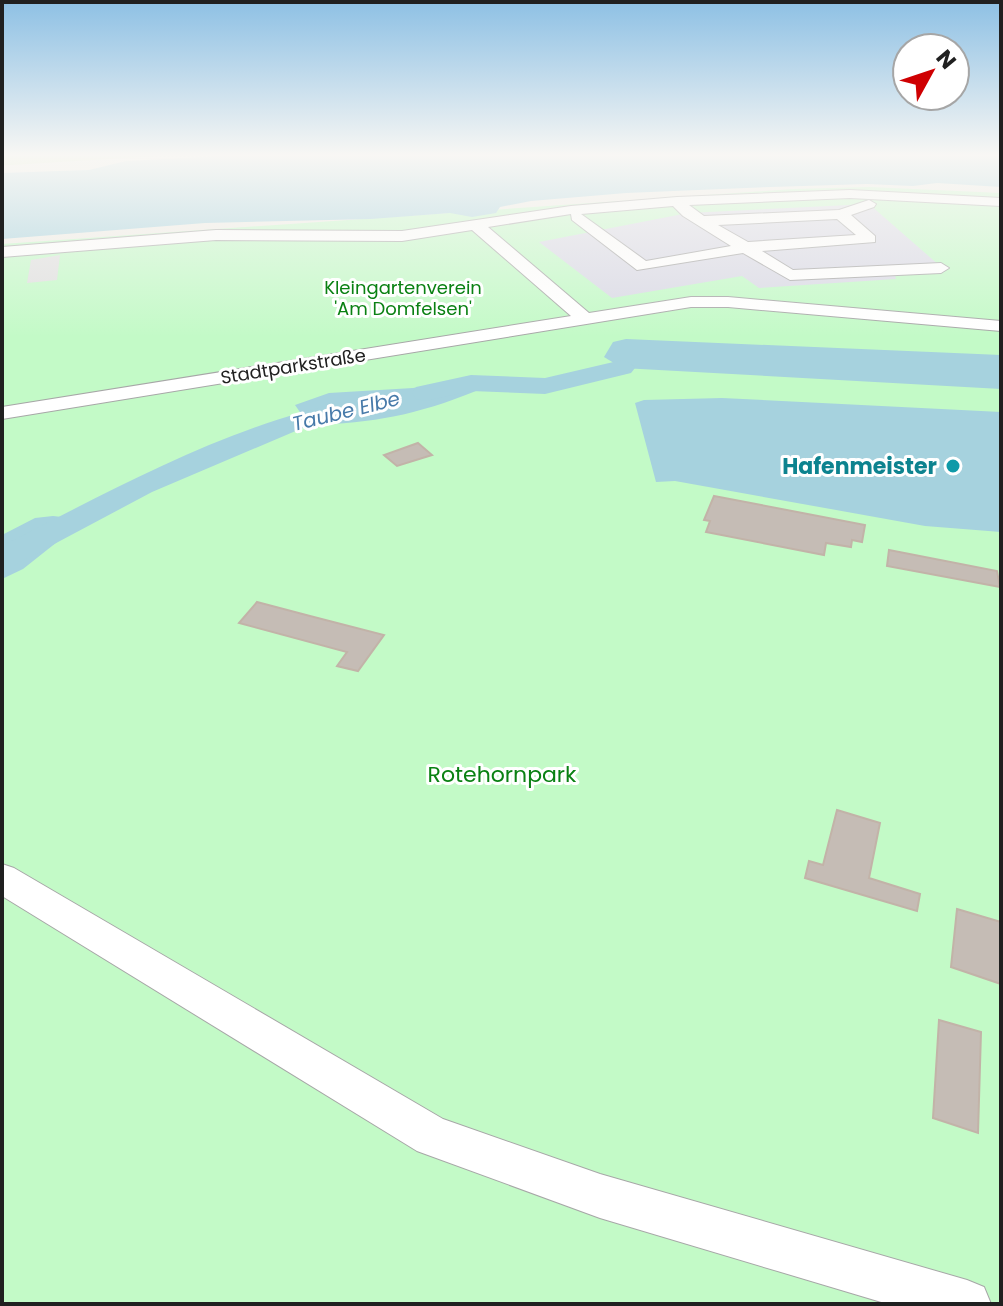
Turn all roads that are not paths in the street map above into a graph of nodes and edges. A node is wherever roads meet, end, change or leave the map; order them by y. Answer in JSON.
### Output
{"nodes":[{"id":1,"x":544,"y":215,"type":"edge"},
{"id":2,"x":694,"y":215,"type":"edge"},
{"id":3,"x":822,"y":215,"type":"edge"},
{"id":4,"x":842,"y":215,"type":"edge"},
{"id":5,"x":577,"y":217,"type":"dead end"},
{"id":6,"x":702,"y":221,"type":"junction"},
{"id":7,"x":478,"y":227,"type":"junction"},
{"id":8,"x":749,"y":247,"type":"junction"},
{"id":9,"x":2,"y":252,"type":"edge"},
{"id":10,"x":885,"y":253,"type":"junction"},
{"id":11,"x":941,"y":268,"type":"dead end"},
{"id":12,"x":584,"y":318,"type":"junction"},
{"id":13,"x":1001,"y":326,"type":"edge"},
{"id":14,"x":2,"y":413,"type":"edge"},
{"id":15,"x":2,"y":878,"type":"edge"},
{"id":16,"x":967,"y":1304,"type":"edge"}],
"edges":[{"from":1,"to":7,"type":"street"},
{"from":2,"to":6,"type":"street"},
{"from":3,"to":6,"type":"street"},
{"from":4,"to":10,"type":"street"},
{"from":5,"to":8,"type":"street"},
{"from":6,"to":8,"type":"street"},
{"from":7,"to":9,"type":"street"},
{"from":7,"to":12,"type":"street"},
{"from":8,"to":10,"type":"street"},
{"from":8,"to":10,"type":"street"},
{"from":10,"to":11,"type":"street"},
{"from":12,"to":13,"type":"street","name":"Stadtparkstraße"},
{"from":12,"to":14,"type":"street","name":"Stadtparkstraße"},
{"from":15,"to":16,"type":"street"}]}
